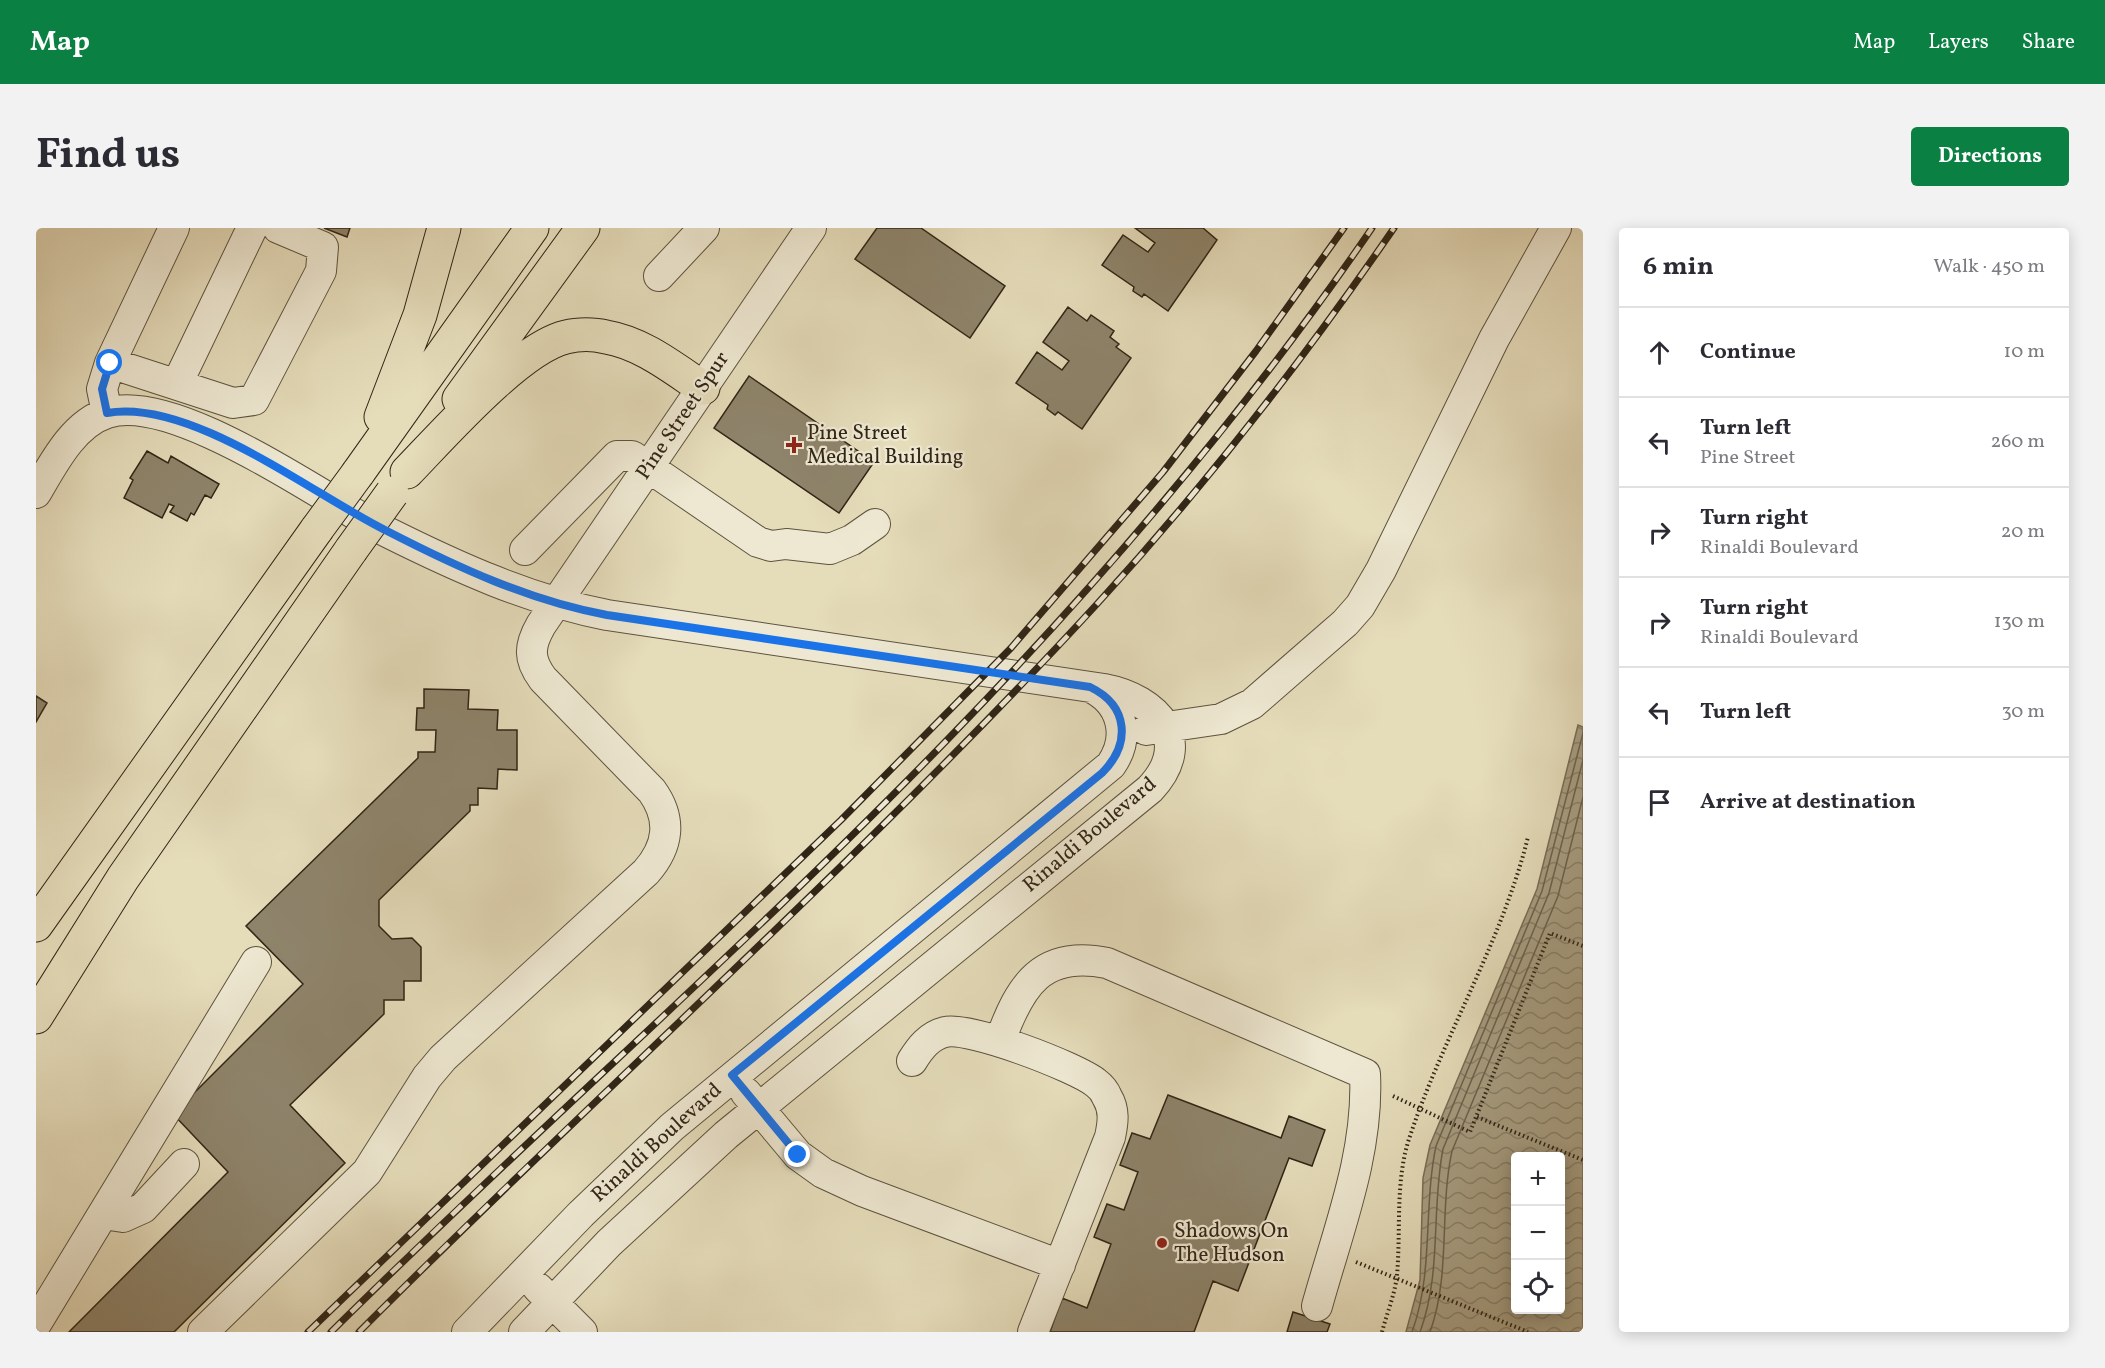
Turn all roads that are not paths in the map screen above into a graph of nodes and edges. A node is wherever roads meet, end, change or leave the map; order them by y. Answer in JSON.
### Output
{"nodes":[{"id":1,"x":174,"y":228,"type":"edge"},
{"id":2,"x":252,"y":228,"type":"edge"},
{"id":3,"x":278,"y":228,"type":"edge"},
{"id":4,"x":444,"y":228,"type":"edge"},
{"id":5,"x":532,"y":228,"type":"edge"},
{"id":6,"x":583,"y":228,"type":"edge"},
{"id":7,"x":704,"y":228,"type":"edge"},
{"id":8,"x":811,"y":228,"type":"edge"},
{"id":9,"x":1556,"y":228,"type":"edge"},
{"id":10,"x":659,"y":276,"type":"dead end"},
{"id":11,"x":110,"y":363,"type":"junction"},
{"id":12,"x":177,"y":384,"type":"junction"},
{"id":13,"x":703,"y":388,"type":"junction"},
{"id":14,"x":107,"y":413,"type":"junction"},
{"id":15,"x":649,"y":467,"type":"junction"},
{"id":16,"x":358,"y":473,"type":"junction"},
{"id":17,"x":400,"y":483,"type":"junction"},
{"id":18,"x":36,"y":493,"type":"edge"},
{"id":19,"x":874,"y":524,"type":"dead end"},
{"id":20,"x":525,"y":550,"type":"dead end"},
{"id":21,"x":556,"y":604,"type":"junction"},
{"id":22,"x":1090,"y":687,"type":"junction"},
{"id":23,"x":1166,"y":727,"type":"junction"},
{"id":24,"x":1123,"y":734,"type":"junction"},
{"id":25,"x":36,"y":925,"type":"edge"},
{"id":26,"x":256,"y":962,"type":"dead end"},
{"id":27,"x":36,"y":1017,"type":"edge"},
{"id":28,"x":1000,"y":1041,"type":"junction"},
{"id":29,"x":912,"y":1061,"type":"dead end"},
{"id":30,"x":732,"y":1075,"type":"junction"},
{"id":31,"x":758,"y":1107,"type":"junction"},
{"id":32,"x":184,"y":1164,"type":"dead end"},
{"id":33,"x":103,"y":1214,"type":"junction"},
{"id":34,"x":1060,"y":1265,"type":"junction"},
{"id":35,"x":523,"y":1273,"type":"junction"},
{"id":36,"x":552,"y":1302,"type":"junction"},
{"id":37,"x":1317,"y":1306,"type":"dead end"},
{"id":38,"x":36,"y":1324,"type":"edge"},
{"id":39,"x":203,"y":1332,"type":"edge"},
{"id":40,"x":467,"y":1332,"type":"edge"},
{"id":41,"x":524,"y":1332,"type":"edge"},
{"id":42,"x":582,"y":1332,"type":"edge"},
{"id":43,"x":1033,"y":1332,"type":"edge"}],
"edges":[{"from":1,"to":11,"type":"street"},
{"from":2,"to":12,"type":"street"},
{"from":3,"to":12,"type":"street"},
{"from":4,"to":16,"type":"highway"},
{"from":5,"to":16,"type":"highway"},
{"from":6,"to":17,"type":"highway"},
{"from":7,"to":10,"type":"street"},
{"from":8,"to":13,"type":"street","name":"Pine Street Spur"},
{"from":9,"to":23,"type":"street"},
{"from":11,"to":12,"type":"street"},
{"from":11,"to":14,"type":"street"},
{"from":13,"to":15,"type":"street","name":"Pine Street Spur"},
{"from":13,"to":17,"type":"highway"},
{"from":14,"to":18,"type":"street"},
{"from":14,"to":21,"type":"street"},
{"from":15,"to":19,"type":"street"},
{"from":15,"to":20,"type":"street"},
{"from":15,"to":21,"type":"street","name":"Pine Street Spur"},
{"from":16,"to":25,"type":"highway","bridge":true},
{"from":17,"to":27,"type":"highway","bridge":true},
{"from":21,"to":22,"type":"street"},
{"from":21,"to":39,"type":"street","name":"Pine Street Spur"},
{"from":22,"to":23,"type":"street"},
{"from":22,"to":24,"type":"street"},
{"from":23,"to":24,"type":"street"},
{"from":23,"to":31,"type":"street","name":"Rinaldi Boulevard"},
{"from":24,"to":30,"type":"street","name":"Rinaldi Boulevard"},
{"from":26,"to":33,"type":"street"},
{"from":28,"to":29,"type":"street"},
{"from":28,"to":34,"type":"street"},
{"from":28,"to":37,"type":"street"},
{"from":30,"to":31,"type":"street"},
{"from":30,"to":35,"type":"street","name":"Rinaldi Boulevard"},
{"from":31,"to":34,"type":"street"},
{"from":31,"to":36,"type":"street","name":"Rinaldi Boulevard"},
{"from":32,"to":33,"type":"street"},
{"from":33,"to":38,"type":"street"},
{"from":34,"to":43,"type":"street"},
{"from":35,"to":36,"type":"street"},
{"from":35,"to":40,"type":"street","name":"Rinaldi Boulevard"},
{"from":36,"to":41,"type":"street","name":"Rinaldi Boulevard"},
{"from":36,"to":42,"type":"street"}]}
